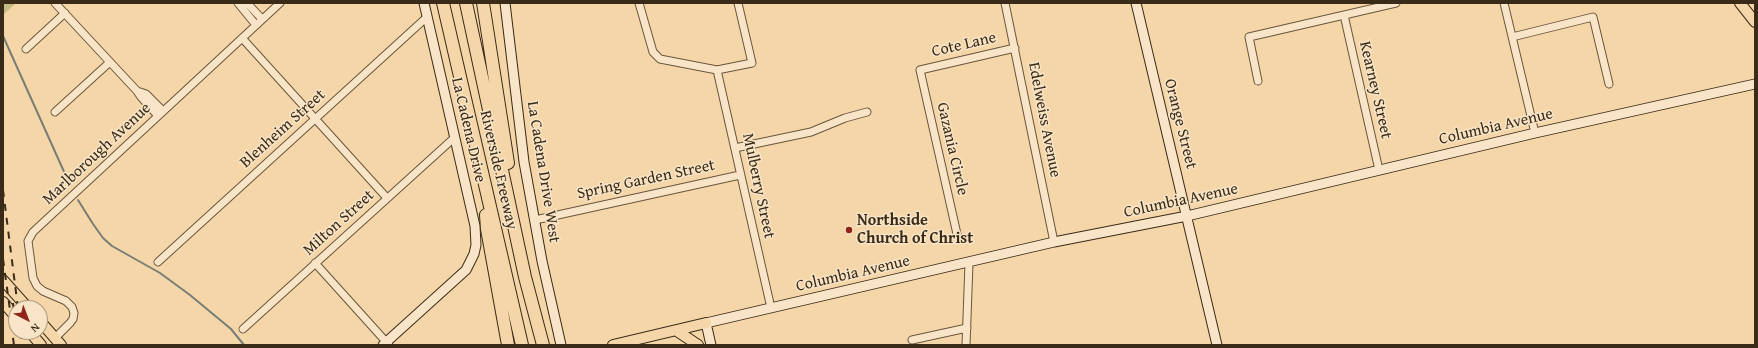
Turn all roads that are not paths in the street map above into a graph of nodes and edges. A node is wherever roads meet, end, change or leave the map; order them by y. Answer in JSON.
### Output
{"nodes":[{"id":1,"x":55,"y":3,"type":"edge"},
{"id":2,"x":238,"y":3,"type":"edge"},
{"id":3,"x":246,"y":3,"type":"edge"},
{"id":4,"x":280,"y":3,"type":"edge"},
{"id":5,"x":424,"y":3,"type":"edge"},
{"id":6,"x":443,"y":3,"type":"edge"},
{"id":7,"x":483,"y":3,"type":"edge"},
{"id":8,"x":505,"y":3,"type":"edge"},
{"id":9,"x":639,"y":3,"type":"edge"},
{"id":10,"x":738,"y":3,"type":"edge"},
{"id":11,"x":1005,"y":3,"type":"edge"},
{"id":12,"x":1136,"y":3,"type":"edge"},
{"id":13,"x":1396,"y":3,"type":"edge"},
{"id":14,"x":1504,"y":3,"type":"edge"},
{"id":15,"x":1740,"y":3,"type":"edge"},
{"id":16,"x":466,"y":5,"type":"edge"},
{"id":17,"x":65,"y":13,"type":"junction"},
{"id":18,"x":1344,"y":15,"type":"junction"},
{"id":19,"x":427,"y":17,"type":"junction"},
{"id":20,"x":259,"y":22,"type":"junction"},
{"id":21,"x":1755,"y":22,"type":"edge"},
{"id":22,"x":1512,"y":37,"type":"junction"},
{"id":23,"x":242,"y":38,"type":"junction"},
{"id":24,"x":1015,"y":48,"type":"junction"},
{"id":25,"x":26,"y":49,"type":"dead end"},
{"id":26,"x":110,"y":62,"type":"junction"},
{"id":27,"x":718,"y":70,"type":"junction"},
{"id":28,"x":920,"y":70,"type":"joint"},
{"id":29,"x":1258,"y":80,"type":"dead end"},
{"id":30,"x":1609,"y":84,"type":"dead end"},
{"id":31,"x":1755,"y":84,"type":"edge"},
{"id":32,"x":56,"y":112,"type":"dead end"},
{"id":33,"x":867,"y":112,"type":"dead end"},
{"id":34,"x":161,"y":114,"type":"junction"},
{"id":35,"x":315,"y":119,"type":"junction"},
{"id":36,"x":1535,"y":133,"type":"junction"},
{"id":37,"x":454,"y":138,"type":"junction"},
{"id":38,"x":735,"y":148,"type":"junction"},
{"id":39,"x":1379,"y":170,"type":"junction"},
{"id":40,"x":740,"y":175,"type":"junction"},
{"id":41,"x":486,"y":186,"type":"junction"},
{"id":42,"x":387,"y":198,"type":"junction"},
{"id":43,"x":1187,"y":216,"type":"junction"},
{"id":44,"x":535,"y":220,"type":"junction"},
{"id":45,"x":957,"y":234,"type":"dead end"},
{"id":46,"x":1054,"y":242,"type":"junction"},
{"id":47,"x":158,"y":262,"type":"dead end"},
{"id":48,"x":315,"y":263,"type":"junction"},
{"id":49,"x":969,"y":263,"type":"junction"},
{"id":50,"x":525,"y":277,"type":"junction"},
{"id":51,"x":3,"y":280,"type":"edge"},
{"id":52,"x":21,"y":300,"type":"edge"},
{"id":53,"x":771,"y":308,"type":"junction"},
{"id":54,"x":706,"y":324,"type":"junction"},
{"id":55,"x":967,"y":328,"type":"junction"},
{"id":56,"x":243,"y":329,"type":"dead end"},
{"id":57,"x":540,"y":331,"type":"junction"},
{"id":58,"x":677,"y":331,"type":"junction"},
{"id":59,"x":48,"y":333,"type":"edge"},
{"id":60,"x":912,"y":340,"type":"dead end"},
{"id":61,"x":55,"y":343,"type":"edge"},
{"id":62,"x":386,"y":344,"type":"edge"},
{"id":63,"x":508,"y":345,"type":"edge"},
{"id":64,"x":522,"y":345,"type":"edge"},
{"id":65,"x":542,"y":345,"type":"edge"},
{"id":66,"x":547,"y":345,"type":"edge"},
{"id":67,"x":561,"y":345,"type":"edge"},
{"id":68,"x":613,"y":345,"type":"edge"},
{"id":69,"x":698,"y":345,"type":"edge"},
{"id":70,"x":711,"y":345,"type":"edge"},
{"id":71,"x":966,"y":345,"type":"edge"},
{"id":72,"x":1217,"y":345,"type":"edge"}],
"edges":[{"from":1,"to":17,"type":"street"},
{"from":2,"to":20,"type":"street"},
{"from":3,"to":20,"type":"street"},
{"from":4,"to":20,"type":"street","name":"Marlborough Avenue"},
{"from":5,"to":19,"type":"main road","name":"La Cadena Drive"},
{"from":6,"to":41,"type":"highway","name":"Riverside Freeway"},
{"from":7,"to":50,"type":"highway"},
{"from":8,"to":44,"type":"main road","name":"La Cadena Drive West"},
{"from":9,"to":27,"type":"street"},
{"from":10,"to":27,"type":"street"},
{"from":11,"to":24,"type":"street","name":"Edelweiss Avenue"},
{"from":12,"to":43,"type":"main road","name":"Orange Street"},
{"from":13,"to":18,"type":"street"},
{"from":14,"to":22,"type":"street"},
{"from":15,"to":21,"type":"main road"},
{"from":16,"to":50,"type":"highway","name":"Riverside Freeway"},
{"from":17,"to":25,"type":"street"},
{"from":17,"to":26,"type":"street"},
{"from":18,"to":29,"type":"street"},
{"from":18,"to":39,"type":"street","name":"Kearney Street"},
{"from":19,"to":35,"type":"street","name":"Blenheim Street"},
{"from":19,"to":37,"type":"main road","name":"La Cadena Drive"},
{"from":20,"to":23,"type":"street","name":"Marlborough Avenue"},
{"from":22,"to":30,"type":"street"},
{"from":22,"to":36,"type":"street"},
{"from":23,"to":34,"type":"street","name":"Marlborough Avenue"},
{"from":23,"to":35,"type":"street"},
{"from":24,"to":28,"type":"street","name":"Cote Lane"},
{"from":24,"to":46,"type":"street","name":"Edelweiss Avenue"},
{"from":26,"to":32,"type":"street"},
{"from":26,"to":34,"type":"street"},
{"from":27,"to":38,"type":"street","name":"Mulberry Street"},
{"from":28,"to":45,"type":"street","name":"Gazania Circle"},
{"from":31,"to":36,"type":"main road","name":"Columbia Avenue"},
{"from":33,"to":38,"type":"street","name":"Spring Garden Street"},
{"from":34,"to":61,"type":"street","name":"Marlborough Avenue"},
{"from":35,"to":42,"type":"street"},
{"from":35,"to":47,"type":"street","name":"Blenheim Street"},
{"from":36,"to":39,"type":"main road","name":"Columbia Avenue"},
{"from":37,"to":42,"type":"street","name":"Milton Street"},
{"from":37,"to":62,"type":"main road","name":"La Cadena Drive"},
{"from":38,"to":40,"type":"street","name":"Mulberry Street"},
{"from":39,"to":43,"type":"main road","name":"Columbia Avenue"},
{"from":40,"to":44,"type":"street","name":"Spring Garden Street"},
{"from":40,"to":53,"type":"street","name":"Mulberry Street"},
{"from":41,"to":63,"type":"highway"},
{"from":41,"to":64,"type":"highway","name":"Riverside Freeway"},
{"from":42,"to":48,"type":"street","name":"Milton Street"},
{"from":43,"to":46,"type":"main road","name":"Columbia Avenue"},
{"from":43,"to":72,"type":"main road","name":"Orange Street"},
{"from":44,"to":67,"type":"main road","name":"La Cadena Drive West"},
{"from":46,"to":49,"type":"main road","name":"Columbia Avenue"},
{"from":48,"to":56,"type":"street","name":"Milton Street"},
{"from":48,"to":62,"type":"street"},
{"from":49,"to":53,"type":"main road","name":"Columbia Avenue"},
{"from":49,"to":55,"type":"street"},
{"from":50,"to":57,"type":"highway","name":"Riverside Freeway"},
{"from":51,"to":52,"type":"main road"},
{"from":53,"to":54,"type":"main road","name":"Columbia Avenue"},
{"from":54,"to":58,"type":"main road","name":"Columbia Avenue"},
{"from":54,"to":70,"type":"main road"},
{"from":55,"to":60,"type":"street"},
{"from":55,"to":71,"type":"street"},
{"from":57,"to":65,"type":"highway","name":"Riverside Freeway"},
{"from":57,"to":66,"type":"highway"},
{"from":58,"to":68,"type":"main road","name":"Columbia Avenue"},
{"from":58,"to":69,"type":"main road"},
{"from":59,"to":61,"type":"main road"}]}
